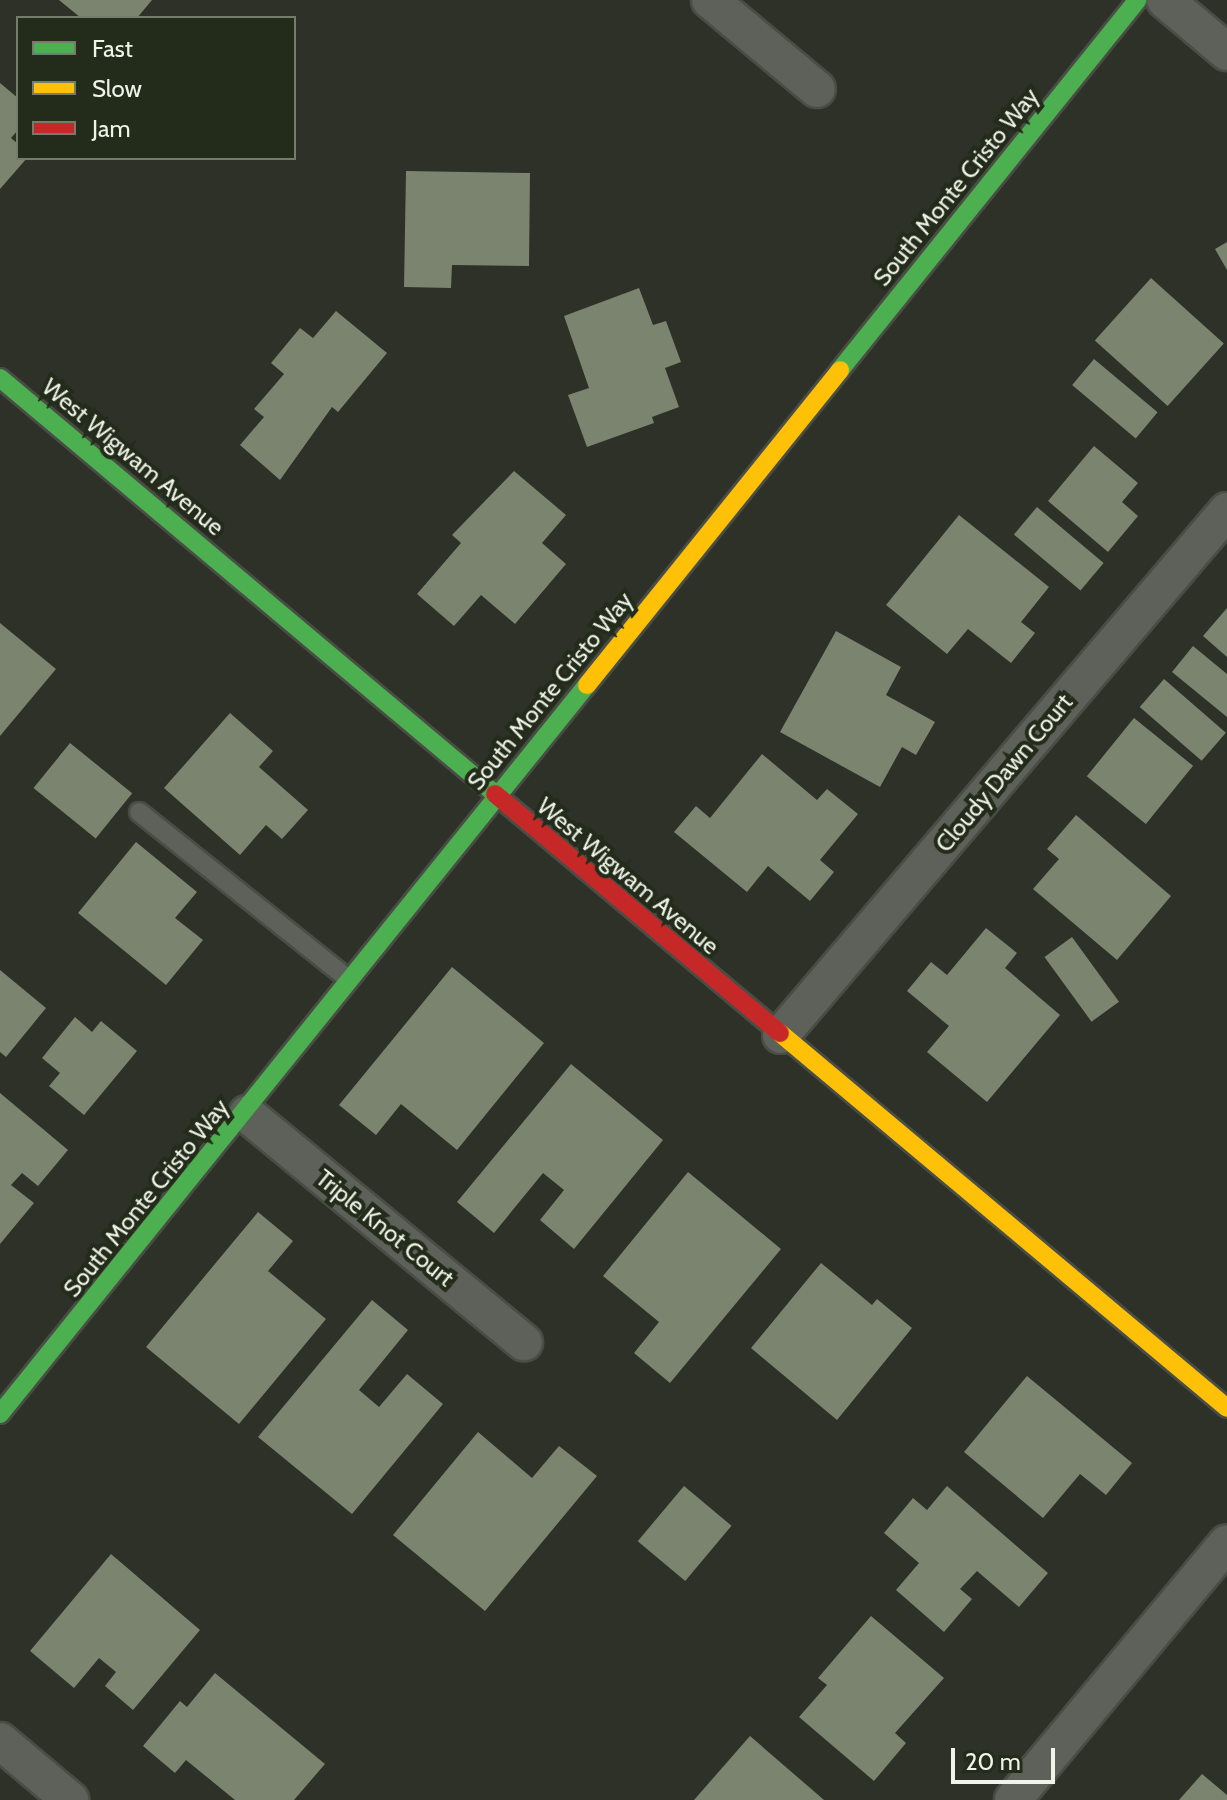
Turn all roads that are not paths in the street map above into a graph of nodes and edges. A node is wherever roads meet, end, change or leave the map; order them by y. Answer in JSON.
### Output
{"nodes":[{"id":1,"x":710,"y":0,"type":"edge"},
{"id":2,"x":1138,"y":0,"type":"edge"},
{"id":3,"x":1165,"y":0,"type":"edge"},
{"id":4,"x":1227,"y":52,"type":"edge"},
{"id":5,"x":817,"y":89,"type":"dead end"},
{"id":6,"x":0,"y":378,"type":"edge"},
{"id":7,"x":1227,"y":511,"type":"edge"},
{"id":8,"x":496,"y":797,"type":"junction"},
{"id":9,"x":139,"y":812,"type":"dead end"},
{"id":10,"x":348,"y":979,"type":"junction"},
{"id":11,"x":781,"y":1035,"type":"junction"},
{"id":12,"x":247,"y":1114,"type":"junction"},
{"id":13,"x":524,"y":1342,"type":"dead end"},
{"id":14,"x":1227,"y":1408,"type":"edge"},
{"id":15,"x":0,"y":1414,"type":"edge"},
{"id":16,"x":1227,"y":1543,"type":"edge"},
{"id":17,"x":0,"y":1741,"type":"edge"},
{"id":18,"x":70,"y":1800,"type":"edge"},
{"id":19,"x":1013,"y":1800,"type":"edge"}],
"edges":[{"from":1,"to":5,"type":"street"},
{"from":2,"to":8,"type":"street","name":"South Monte Cristo Way"},
{"from":3,"to":4,"type":"street"},
{"from":6,"to":8,"type":"street","name":"West Wigwam Avenue"},
{"from":7,"to":11,"type":"street","name":"Cloudy Dawn Court"},
{"from":8,"to":10,"type":"street","name":"South Monte Cristo Way"},
{"from":8,"to":11,"type":"street","name":"West Wigwam Avenue"},
{"from":9,"to":10,"type":"lane"},
{"from":10,"to":12,"type":"street","name":"South Monte Cristo Way"},
{"from":11,"to":14,"type":"street","name":"West Wigwam Avenue"},
{"from":12,"to":13,"type":"street","name":"Triple Knot Court"},
{"from":12,"to":15,"type":"street","name":"South Monte Cristo Way"},
{"from":16,"to":19,"type":"street"},
{"from":17,"to":18,"type":"street"}]}
